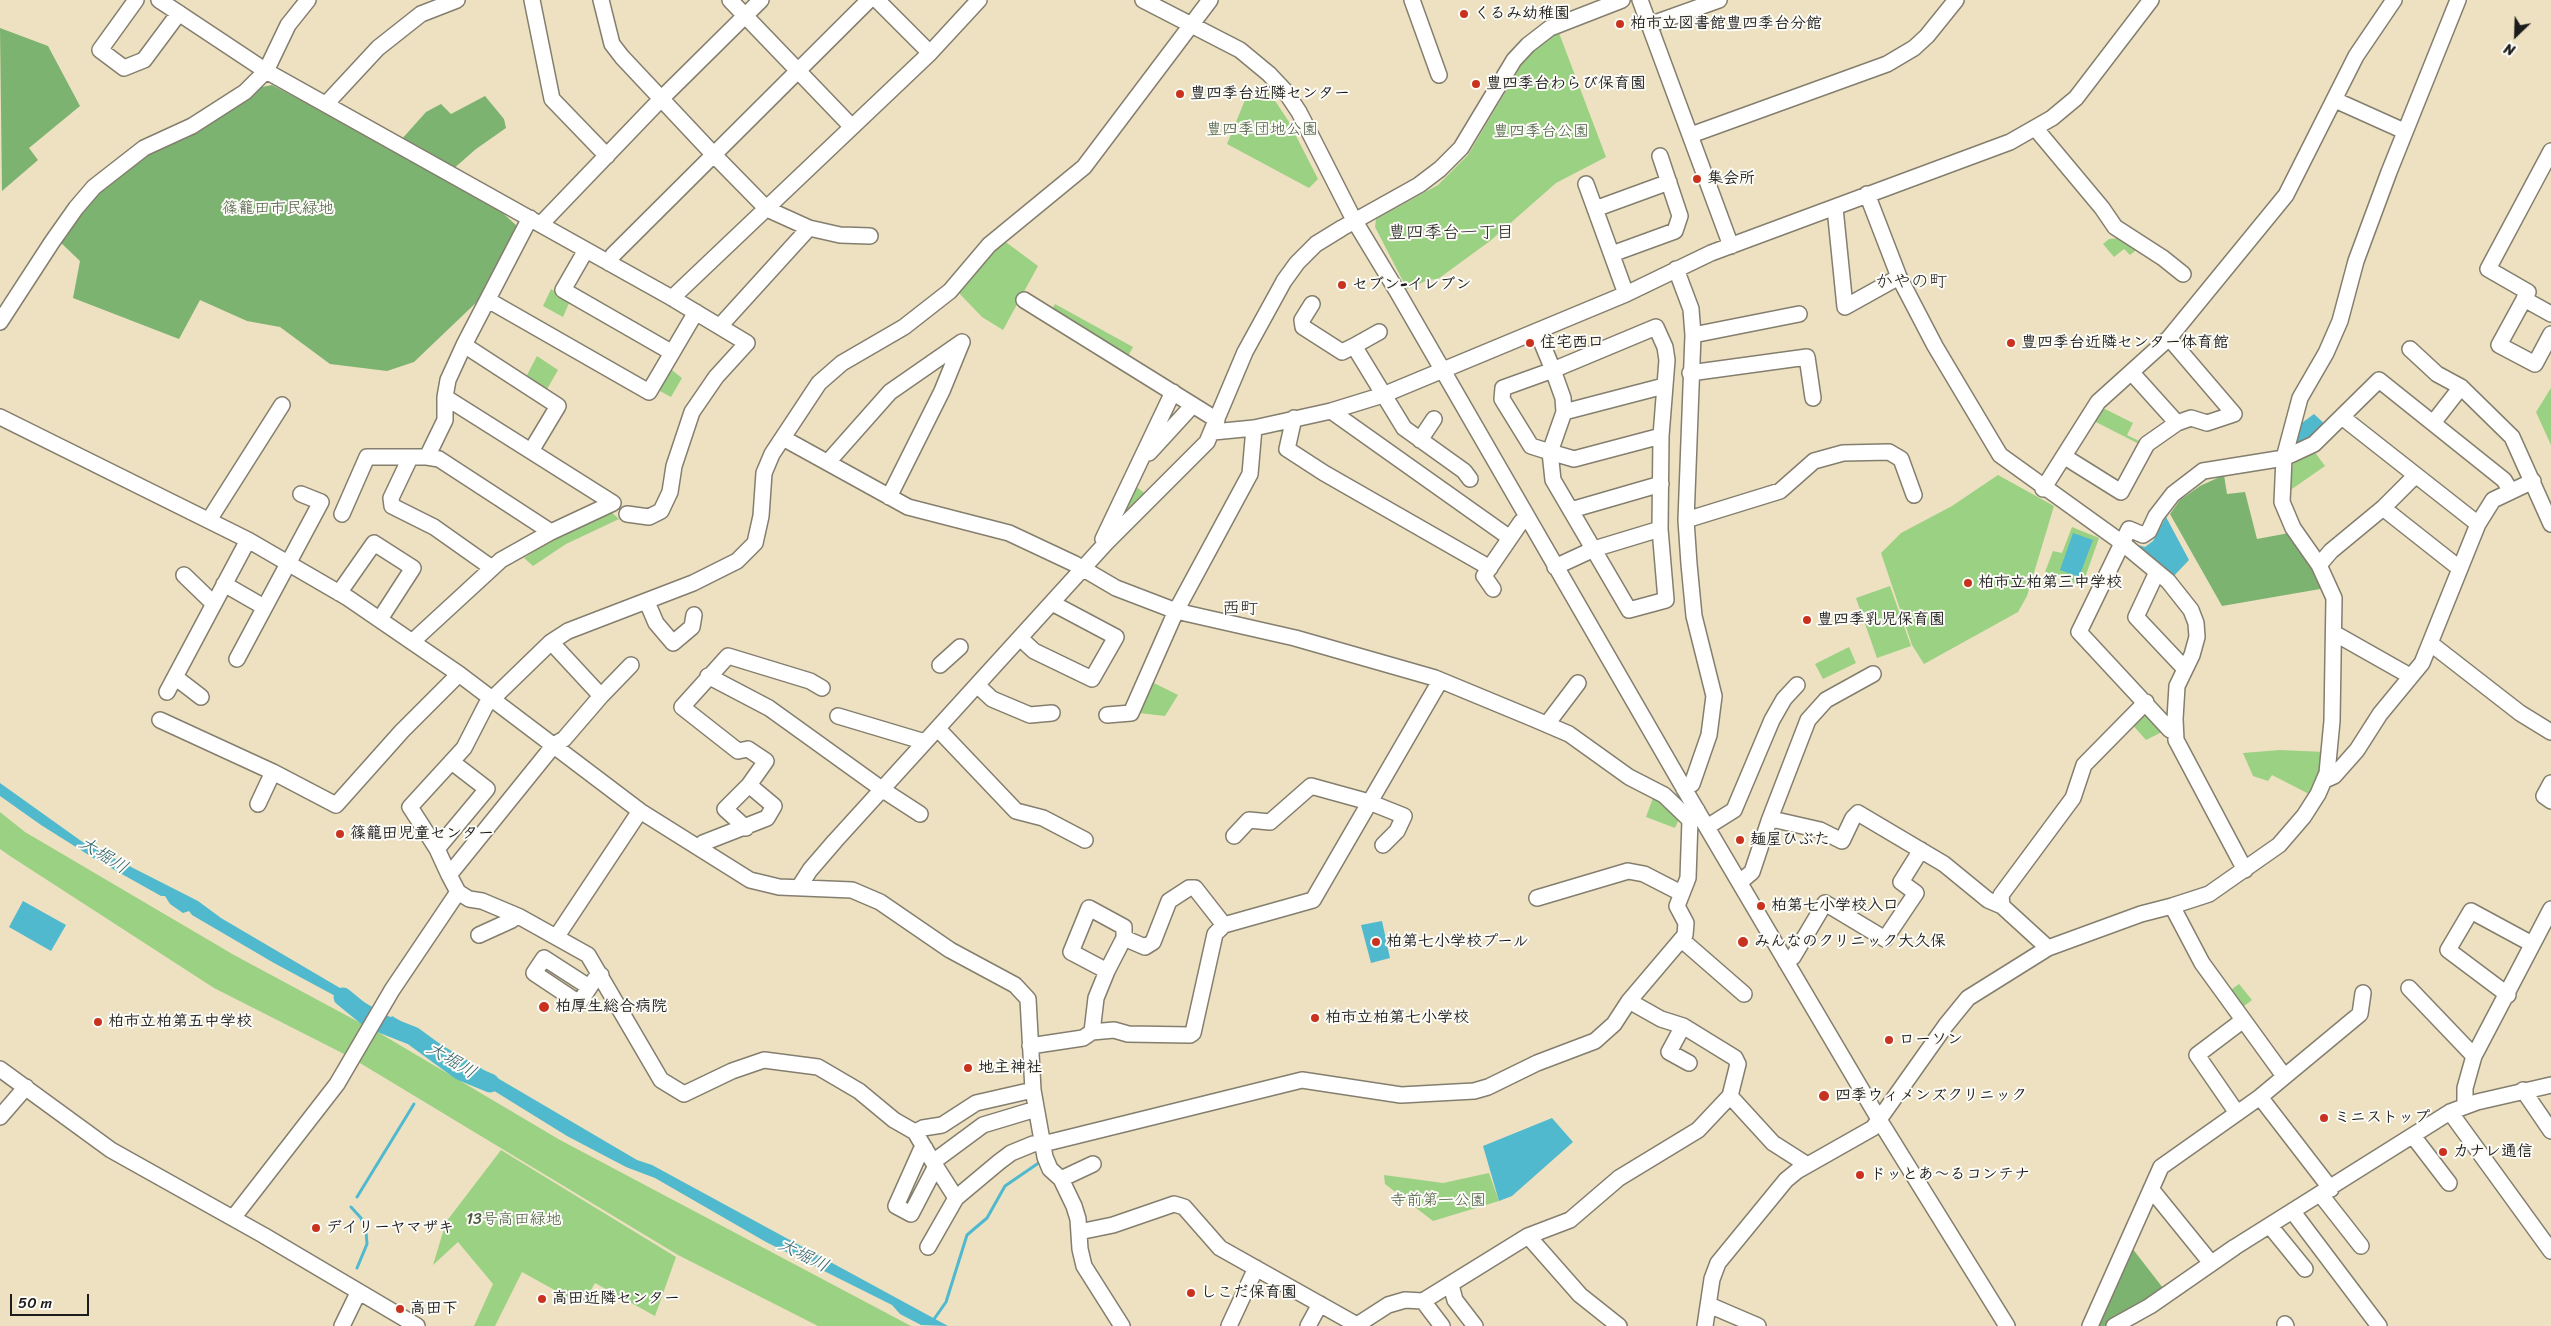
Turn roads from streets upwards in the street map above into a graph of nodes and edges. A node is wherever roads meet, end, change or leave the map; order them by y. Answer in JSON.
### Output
{"nodes":[{"id":1,"x":136,"y":0,"type":"edge"},
{"id":2,"x":159,"y":0,"type":"edge"},
{"id":3,"x":308,"y":0,"type":"edge"},
{"id":4,"x":457,"y":0,"type":"edge"},
{"id":5,"x":532,"y":0,"type":"edge"},
{"id":6,"x":601,"y":0,"type":"edge"},
{"id":7,"x":730,"y":0,"type":"edge"},
{"id":8,"x":761,"y":0,"type":"edge"},
{"id":9,"x":869,"y":0,"type":"edge"},
{"id":10,"x":877,"y":0,"type":"edge"},
{"id":11,"x":979,"y":0,"type":"edge"},
{"id":12,"x":1210,"y":0,"type":"edge"},
{"id":13,"x":1412,"y":0,"type":"edge"},
{"id":14,"x":1622,"y":0,"type":"edge"},
{"id":15,"x":1640,"y":0,"type":"edge"},
{"id":16,"x":1720,"y":0,"type":"edge"},
{"id":17,"x":1956,"y":0,"type":"edge"},
{"id":18,"x":2151,"y":0,"type":"edge"},
{"id":19,"x":2394,"y":0,"type":"edge"},
{"id":20,"x":2458,"y":0,"type":"edge"},
{"id":21,"x":1147,"y":1,"type":"edge"},
{"id":22,"x":179,"y":13,"type":"junction"},
{"id":23,"x":745,"y":16,"type":"junction"},
{"id":24,"x":1192,"y":24,"type":"junction"},
{"id":25,"x":1649,"y":25,"type":"junction"},
{"id":26,"x":930,"y":53,"type":"junction"},
{"id":27,"x":266,"y":71,"type":"junction"},
{"id":28,"x":799,"y":71,"type":"junction"},
{"id":29,"x":1439,"y":74,"type":"dead end"},
{"id":30,"x":662,"y":98,"type":"junction"},
{"id":31,"x":2335,"y":100,"type":"junction"},
{"id":32,"x":326,"y":104,"type":"junction"},
{"id":33,"x":852,"y":127,"type":"junction"},
{"id":34,"x":2036,"y":129,"type":"junction"},
{"id":35,"x":2404,"y":131,"type":"junction"},
{"id":36,"x":1691,"y":135,"type":"junction"},
{"id":37,"x":2551,"y":151,"type":"edge"},
{"id":38,"x":607,"y":156,"type":"junction"},
{"id":39,"x":715,"y":156,"type":"junction"},
{"id":40,"x":1660,"y":156,"type":"dead end"},
{"id":41,"x":1669,"y":182,"type":"junction"},
{"id":42,"x":1586,"y":184,"type":"dead end"},
{"id":43,"x":1867,"y":194,"type":"junction"},
{"id":44,"x":1835,"y":208,"type":"junction"},
{"id":45,"x":767,"y":209,"type":"junction"},
{"id":46,"x":1595,"y":209,"type":"junction"},
{"id":47,"x":1354,"y":220,"type":"junction"},
{"id":48,"x":536,"y":221,"type":"junction"},
{"id":49,"x":809,"y":228,"type":"junction"},
{"id":50,"x":870,"y":236,"type":"dead end"},
{"id":51,"x":1731,"y":246,"type":"junction"},
{"id":52,"x":586,"y":250,"type":"junction"},
{"id":53,"x":1612,"y":254,"type":"junction"},
{"id":54,"x":609,"y":263,"type":"junction"},
{"id":55,"x":1676,"y":269,"type":"junction"},
{"id":56,"x":2183,"y":274,"type":"dead end"},
{"id":57,"x":1899,"y":277,"type":"junction"},
{"id":58,"x":1626,"y":294,"type":"junction"},
{"id":59,"x":672,"y":298,"type":"junction"},
{"id":60,"x":2524,"y":299,"type":"junction"},
{"id":61,"x":488,"y":300,"type":"junction"},
{"id":62,"x":1024,"y":300,"type":"dead end"},
{"id":63,"x":1312,"y":304,"type":"dead end"},
{"id":64,"x":696,"y":312,"type":"junction"},
{"id":65,"x":1798,"y":314,"type":"dead end"},
{"id":66,"x":2551,"y":314,"type":"edge"},
{"id":67,"x":0,"y":322,"type":"edge"},
{"id":68,"x":720,"y":326,"type":"junction"},
{"id":69,"x":1537,"y":331,"type":"junction"},
{"id":70,"x":1379,"y":332,"type":"dead end"},
{"id":71,"x":2551,"y":334,"type":"edge"},
{"id":72,"x":1693,"y":335,"type":"junction"},
{"id":73,"x":2169,"y":338,"type":"junction"},
{"id":74,"x":464,"y":345,"type":"junction"},
{"id":75,"x":1354,"y":346,"type":"junction"},
{"id":76,"x":2410,"y":349,"type":"dead end"},
{"id":77,"x":672,"y":352,"type":"junction"},
{"id":78,"x":1442,"y":370,"type":"junction"},
{"id":79,"x":1552,"y":370,"type":"junction"},
{"id":80,"x":1690,"y":372,"type":"junction"},
{"id":81,"x":2132,"y":373,"type":"junction"},
{"id":82,"x":1664,"y":386,"type":"junction"},
{"id":83,"x":2461,"y":387,"type":"junction"},
{"id":84,"x":1174,"y":392,"type":"junction"},
{"id":85,"x":1383,"y":395,"type":"junction"},
{"id":86,"x":444,"y":398,"type":"junction"},
{"id":87,"x":1813,"y":398,"type":"dead end"},
{"id":88,"x":282,"y":405,"type":"dead end"},
{"id":89,"x":1193,"y":405,"type":"junction"},
{"id":90,"x":1331,"y":411,"type":"junction"},
{"id":91,"x":1564,"y":412,"type":"junction"},
{"id":92,"x":0,"y":417,"type":"edge"},
{"id":93,"x":2342,"y":417,"type":"junction"},
{"id":94,"x":1294,"y":418,"type":"junction"},
{"id":95,"x":1434,"y":419,"type":"dead end"},
{"id":96,"x":2177,"y":423,"type":"junction"},
{"id":97,"x":2433,"y":423,"type":"junction"},
{"id":98,"x":1215,"y":426,"type":"junction"},
{"id":99,"x":1254,"y":428,"type":"junction"},
{"id":100,"x":1661,"y":436,"type":"junction"},
{"id":101,"x":783,"y":438,"type":"junction"},
{"id":102,"x":1420,"y":440,"type":"junction"},
{"id":103,"x":531,"y":451,"type":"junction"},
{"id":104,"x":1550,"y":452,"type":"junction"},
{"id":105,"x":427,"y":456,"type":"junction"},
{"id":106,"x":2065,"y":457,"type":"junction"},
{"id":107,"x":410,"y":458,"type":"junction"},
{"id":108,"x":2284,"y":458,"type":"junction"},
{"id":109,"x":828,"y":462,"type":"junction"},
{"id":110,"x":1138,"y":465,"type":"junction"},
{"id":111,"x":2416,"y":475,"type":"junction"},
{"id":112,"x":1470,"y":479,"type":"dead end"},
{"id":113,"x":2533,"y":481,"type":"junction"},
{"id":114,"x":1661,"y":484,"type":"junction"},
{"id":115,"x":2043,"y":489,"type":"junction"},
{"id":116,"x":2510,"y":490,"type":"junction"},
{"id":117,"x":301,"y":494,"type":"dead end"},
{"id":118,"x":1914,"y":496,"type":"dead end"},
{"id":119,"x":889,"y":497,"type":"junction"},
{"id":120,"x":2383,"y":508,"type":"junction"},
{"id":121,"x":1571,"y":510,"type":"junction"},
{"id":122,"x":342,"y":514,"type":"dead end"},
{"id":123,"x":626,"y":514,"type":"dead end"},
{"id":124,"x":1527,"y":519,"type":"junction"},
{"id":125,"x":209,"y":520,"type":"junction"},
{"id":126,"x":1686,"y":520,"type":"junction"},
{"id":127,"x":2478,"y":524,"type":"junction"},
{"id":128,"x":2551,"y":524,"type":"edge"},
{"id":129,"x":1660,"y":529,"type":"junction"},
{"id":130,"x":551,"y":532,"type":"junction"},
{"id":131,"x":1510,"y":538,"type":"junction"},
{"id":132,"x":248,"y":540,"type":"junction"},
{"id":133,"x":2121,"y":542,"type":"junction"},
{"id":134,"x":1106,"y":543,"type":"junction"},
{"id":135,"x":1594,"y":549,"type":"junction"},
{"id":136,"x":289,"y":564,"type":"junction"},
{"id":137,"x":2319,"y":565,"type":"junction"},
{"id":138,"x":1555,"y":567,"type":"junction"},
{"id":139,"x":492,"y":568,"type":"junction"},
{"id":140,"x":1490,"y":568,"type":"junction"},
{"id":141,"x":2459,"y":568,"type":"junction"},
{"id":142,"x":1082,"y":570,"type":"junction"},
{"id":143,"x":2157,"y":572,"type":"junction"},
{"id":144,"x":184,"y":575,"type":"dead end"},
{"id":145,"x":224,"y":584,"type":"junction"},
{"id":146,"x":1493,"y":589,"type":"dead end"},
{"id":147,"x":340,"y":593,"type":"junction"},
{"id":148,"x":647,"y":602,"type":"junction"},
{"id":149,"x":1052,"y":603,"type":"junction"},
{"id":150,"x":214,"y":604,"type":"junction"},
{"id":151,"x":264,"y":608,"type":"junction"},
{"id":152,"x":1176,"y":611,"type":"junction"},
{"id":153,"x":694,"y":615,"type":"dead end"},
{"id":154,"x":380,"y":619,"type":"junction"},
{"id":155,"x":2334,"y":633,"type":"junction"},
{"id":156,"x":1020,"y":638,"type":"junction"},
{"id":157,"x":413,"y":641,"type":"junction"},
{"id":158,"x":551,"y":642,"type":"junction"},
{"id":159,"x":2430,"y":643,"type":"junction"},
{"id":160,"x":960,"y":647,"type":"dead end"},
{"id":161,"x":237,"y":660,"type":"dead end"},
{"id":162,"x":631,"y":665,"type":"dead end"},
{"id":163,"x":940,"y":665,"type":"dead end"},
{"id":164,"x":2184,"y":669,"type":"junction"},
{"id":165,"x":459,"y":674,"type":"junction"},
{"id":166,"x":1873,"y":674,"type":"dead end"},
{"id":167,"x":708,"y":676,"type":"junction"},
{"id":168,"x":2410,"y":676,"type":"junction"},
{"id":169,"x":175,"y":677,"type":"junction"},
{"id":170,"x":1440,"y":680,"type":"junction"},
{"id":171,"x":1578,"y":683,"type":"dead end"},
{"id":172,"x":977,"y":685,"type":"junction"},
{"id":173,"x":1797,"y":685,"type":"dead end"},
{"id":174,"x":822,"y":688,"type":"dead end"},
{"id":175,"x":166,"y":692,"type":"dead end"},
{"id":176,"x":602,"y":696,"type":"junction"},
{"id":177,"x":201,"y":697,"type":"dead end"},
{"id":178,"x":493,"y":699,"type":"junction"},
{"id":179,"x":2146,"y":702,"type":"junction"},
{"id":180,"x":1052,"y":713,"type":"dead end"},
{"id":181,"x":1108,"y":715,"type":"dead end"},
{"id":182,"x":838,"y":716,"type":"dead end"},
{"id":183,"x":160,"y":720,"type":"dead end"},
{"id":184,"x":1547,"y":724,"type":"junction"},
{"id":185,"x":938,"y":729,"type":"junction"},
{"id":186,"x":2175,"y":730,"type":"junction"},
{"id":187,"x":2551,"y":732,"type":"edge"},
{"id":188,"x":926,"y":742,"type":"junction"},
{"id":189,"x":554,"y":745,"type":"junction"},
{"id":190,"x":452,"y":762,"type":"junction"},
{"id":191,"x":273,"y":772,"type":"junction"},
{"id":192,"x":2325,"y":780,"type":"junction"},
{"id":193,"x":2551,"y":783,"type":"edge"},
{"id":194,"x":749,"y":785,"type":"junction"},
{"id":195,"x":1684,"y":789,"type":"junction"},
{"id":196,"x":883,"y":790,"type":"junction"},
{"id":197,"x":2551,"y":801,"type":"edge"},
{"id":198,"x":1369,"y":802,"type":"junction"},
{"id":199,"x":258,"y":804,"type":"dead end"},
{"id":200,"x":640,"y":811,"type":"junction"},
{"id":201,"x":920,"y":814,"type":"dead end"},
{"id":202,"x":1694,"y":815,"type":"junction"},
{"id":203,"x":1769,"y":821,"type":"junction"},
{"id":204,"x":1707,"y":827,"type":"junction"},
{"id":205,"x":746,"y":828,"type":"junction"},
{"id":206,"x":1234,"y":836,"type":"dead end"},
{"id":207,"x":1085,"y":840,"type":"dead end"},
{"id":208,"x":1383,"y":844,"type":"dead end"},
{"id":209,"x":700,"y":848,"type":"junction"},
{"id":210,"x":437,"y":849,"type":"junction"},
{"id":211,"x":1922,"y":850,"type":"junction"},
{"id":212,"x":2245,"y":870,"type":"junction"},
{"id":213,"x":449,"y":874,"type":"junction"},
{"id":214,"x":1740,"y":882,"type":"junction"},
{"id":215,"x":801,"y":888,"type":"junction"},
{"id":216,"x":458,"y":892,"type":"junction"},
{"id":217,"x":1682,"y":893,"type":"junction"},
{"id":218,"x":1537,"y":898,"type":"dead end"},
{"id":219,"x":2002,"y":906,"type":"junction"},
{"id":220,"x":2172,"y":906,"type":"junction"},
{"id":221,"x":2551,"y":909,"type":"edge"},
{"id":222,"x":514,"y":915,"type":"junction"},
{"id":223,"x":1224,"y":925,"type":"junction"},
{"id":224,"x":479,"y":935,"type":"dead end"},
{"id":225,"x":557,"y":936,"type":"junction"},
{"id":226,"x":1124,"y":938,"type":"junction"},
{"id":227,"x":1682,"y":940,"type":"junction"},
{"id":228,"x":2532,"y":944,"type":"junction"},
{"id":229,"x":2048,"y":948,"type":"junction"},
{"id":230,"x":1786,"y":962,"type":"junction"},
{"id":231,"x":1107,"y":971,"type":"junction"},
{"id":232,"x":601,"y":976,"type":"junction"},
{"id":233,"x":589,"y":988,"type":"dead end"},
{"id":234,"x":2409,"y":988,"type":"dead end"},
{"id":235,"x":2363,"y":993,"type":"dead end"},
{"id":236,"x":1744,"y":994,"type":"dead end"},
{"id":237,"x":2508,"y":995,"type":"junction"},
{"id":238,"x":1629,"y":1001,"type":"junction"},
{"id":239,"x":2242,"y":1021,"type":"junction"},
{"id":240,"x":1683,"y":1026,"type":"junction"},
{"id":241,"x":1092,"y":1032,"type":"junction"},
{"id":242,"x":1030,"y":1046,"type":"junction"},
{"id":243,"x":2474,"y":1056,"type":"junction"},
{"id":244,"x":1689,"y":1063,"type":"dead end"},
{"id":245,"x":0,"y":1069,"type":"edge"},
{"id":246,"x":2284,"y":1076,"type":"junction"},
{"id":247,"x":2551,"y":1085,"type":"edge"},
{"id":248,"x":26,"y":1087,"type":"junction"},
{"id":249,"x":1033,"y":1090,"type":"junction"},
{"id":250,"x":2523,"y":1090,"type":"junction"},
{"id":251,"x":1730,"y":1096,"type":"junction"},
{"id":252,"x":2260,"y":1097,"type":"junction"},
{"id":253,"x":2465,"y":1106,"type":"junction"},
{"id":254,"x":1036,"y":1109,"type":"junction"},
{"id":255,"x":2,"y":1111,"type":"edge"},
{"id":256,"x":2450,"y":1112,"type":"junction"},
{"id":257,"x":2237,"y":1113,"type":"junction"},
{"id":258,"x":1880,"y":1120,"type":"junction"},
{"id":259,"x":2551,"y":1131,"type":"edge"},
{"id":260,"x":914,"y":1132,"type":"junction"},
{"id":261,"x":2413,"y":1136,"type":"junction"},
{"id":262,"x":1042,"y":1144,"type":"junction"},
{"id":263,"x":925,"y":1148,"type":"junction"},
{"id":264,"x":935,"y":1164,"type":"junction"},
{"id":265,"x":1094,"y":1164,"type":"dead end"},
{"id":266,"x":1806,"y":1164,"type":"junction"},
{"id":267,"x":1061,"y":1180,"type":"junction"},
{"id":268,"x":2448,"y":1183,"type":"dead end"},
{"id":269,"x":2151,"y":1189,"type":"junction"},
{"id":270,"x":2326,"y":1192,"type":"junction"},
{"id":271,"x":956,"y":1198,"type":"junction"},
{"id":272,"x":2293,"y":1212,"type":"junction"},
{"id":273,"x":233,"y":1218,"type":"junction"},
{"id":274,"x":2270,"y":1226,"type":"junction"},
{"id":275,"x":1079,"y":1232,"type":"junction"},
{"id":276,"x":1528,"y":1236,"type":"junction"},
{"id":277,"x":2361,"y":1246,"type":"dead end"},
{"id":278,"x":928,"y":1247,"type":"dead end"},
{"id":279,"x":2551,"y":1251,"type":"edge"},
{"id":280,"x":2211,"y":1263,"type":"junction"},
{"id":281,"x":1256,"y":1268,"type":"junction"},
{"id":282,"x":2305,"y":1269,"type":"dead end"},
{"id":283,"x":1451,"y":1285,"type":"junction"},
{"id":284,"x":358,"y":1293,"type":"junction"},
{"id":285,"x":1423,"y":1301,"type":"junction"},
{"id":286,"x":1320,"y":1304,"type":"junction"},
{"id":287,"x":1709,"y":1305,"type":"junction"},
{"id":288,"x":342,"y":1326,"type":"edge"},
{"id":289,"x":417,"y":1326,"type":"edge"},
{"id":290,"x":1122,"y":1326,"type":"edge"},
{"id":291,"x":1230,"y":1326,"type":"edge"},
{"id":292,"x":1308,"y":1326,"type":"edge"},
{"id":293,"x":1442,"y":1326,"type":"edge"},
{"id":294,"x":1474,"y":1326,"type":"edge"},
{"id":295,"x":1619,"y":1326,"type":"edge"},
{"id":296,"x":1705,"y":1326,"type":"edge"},
{"id":297,"x":1758,"y":1326,"type":"edge"},
{"id":298,"x":2007,"y":1326,"type":"edge"},
{"id":299,"x":2090,"y":1326,"type":"edge"},
{"id":300,"x":2114,"y":1326,"type":"edge"},
{"id":301,"x":2379,"y":1326,"type":"edge"}],
"edges":[{"from":1,"to":22,"type":"street"},
{"from":2,"to":22,"type":"street"},
{"from":3,"to":27,"type":"street"},
{"from":4,"to":32,"type":"street"},
{"from":5,"to":38,"type":"street"},
{"from":6,"to":30,"type":"street"},
{"from":7,"to":23,"type":"street"},
{"from":8,"to":23,"type":"street"},
{"from":9,"to":28,"type":"street"},
{"from":10,"to":26,"type":"street"},
{"from":11,"to":26,"type":"street"},
{"from":12,"to":24,"type":"street"},
{"from":13,"to":29,"type":"street"},
{"from":14,"to":47,"type":"street"},
{"from":15,"to":25,"type":"street"},
{"from":16,"to":25,"type":"street"},
{"from":17,"to":36,"type":"street"},
{"from":18,"to":34,"type":"street"},
{"from":19,"to":31,"type":"street"},
{"from":20,"to":35,"type":"street"},
{"from":21,"to":24,"type":"street"},
{"from":22,"to":27,"type":"street"},
{"from":23,"to":28,"type":"street"},
{"from":23,"to":30,"type":"street"},
{"from":24,"to":47,"type":"street"},
{"from":24,"to":101,"type":"street"},
{"from":25,"to":36,"type":"street"},
{"from":26,"to":33,"type":"street"},
{"from":27,"to":32,"type":"street"},
{"from":27,"to":67,"type":"street"},
{"from":28,"to":33,"type":"street"},
{"from":28,"to":39,"type":"street"},
{"from":30,"to":38,"type":"street"},
{"from":30,"to":39,"type":"street"},
{"from":31,"to":35,"type":"street"},
{"from":31,"to":73,"type":"street"},
{"from":32,"to":48,"type":"street"},
{"from":33,"to":45,"type":"street"},
{"from":34,"to":43,"type":"street"},
{"from":34,"to":56,"type":"street"},
{"from":35,"to":108,"type":"street"},
{"from":36,"to":51,"type":"street"},
{"from":37,"to":60,"type":"street"},
{"from":38,"to":48,"type":"street"},
{"from":39,"to":45,"type":"street"},
{"from":39,"to":54,"type":"street"},
{"from":40,"to":41,"type":"street"},
{"from":41,"to":46,"type":"street"},
{"from":41,"to":53,"type":"street"},
{"from":42,"to":46,"type":"street"},
{"from":43,"to":44,"type":"street"},
{"from":43,"to":57,"type":"street"},
{"from":44,"to":51,"type":"street"},
{"from":44,"to":57,"type":"street"},
{"from":45,"to":49,"type":"street"},
{"from":45,"to":59,"type":"street"},
{"from":46,"to":53,"type":"street"},
{"from":47,"to":78,"type":"street"},
{"from":47,"to":98,"type":"street"},
{"from":48,"to":52,"type":"street"},
{"from":48,"to":61,"type":"street"},
{"from":49,"to":50,"type":"street"},
{"from":49,"to":68,"type":"street"},
{"from":51,"to":55,"type":"street"},
{"from":52,"to":54,"type":"street"},
{"from":52,"to":77,"type":"street"},
{"from":53,"to":58,"type":"street"},
{"from":54,"to":59,"type":"street"},
{"from":55,"to":58,"type":"street"},
{"from":55,"to":72,"type":"street"},
{"from":57,"to":115,"type":"street"},
{"from":58,"to":69,"type":"street"},
{"from":59,"to":64,"type":"street"},
{"from":60,"to":66,"type":"street"},
{"from":60,"to":71,"type":"street"},
{"from":61,"to":74,"type":"street"},
{"from":61,"to":77,"type":"street"},
{"from":62,"to":84,"type":"street"},
{"from":63,"to":75,"type":"street"},
{"from":64,"to":68,"type":"street"},
{"from":64,"to":77,"type":"street"},
{"from":65,"to":72,"type":"street"},
{"from":68,"to":123,"type":"street"},
{"from":69,"to":78,"type":"street"},
{"from":69,"to":79,"type":"street"},
{"from":70,"to":75,"type":"street"},
{"from":72,"to":80,"type":"street"},
{"from":73,"to":81,"type":"street"},
{"from":73,"to":96,"type":"street"},
{"from":74,"to":86,"type":"street"},
{"from":74,"to":103,"type":"street"},
{"from":75,"to":85,"type":"street"},
{"from":76,"to":83,"type":"street"},
{"from":78,"to":85,"type":"street"},
{"from":78,"to":124,"type":"street"},
{"from":79,"to":82,"type":"street"},
{"from":79,"to":91,"type":"street"},
{"from":79,"to":104,"type":"street"},
{"from":80,"to":87,"type":"street"},
{"from":80,"to":126,"type":"street"},
{"from":81,"to":96,"type":"street"},
{"from":81,"to":106,"type":"street"},
{"from":82,"to":91,"type":"street"},
{"from":82,"to":100,"type":"street"},
{"from":83,"to":97,"type":"street"},
{"from":83,"to":113,"type":"street"},
{"from":84,"to":89,"type":"street"},
{"from":84,"to":110,"type":"street"},
{"from":85,"to":90,"type":"street"},
{"from":85,"to":102,"type":"street"},
{"from":86,"to":103,"type":"street"},
{"from":86,"to":105,"type":"street"},
{"from":88,"to":125,"type":"street"},
{"from":89,"to":98,"type":"street"},
{"from":89,"to":110,"type":"street"},
{"from":90,"to":94,"type":"street"},
{"from":90,"to":131,"type":"street"},
{"from":91,"to":104,"type":"street"},
{"from":92,"to":125,"type":"street"},
{"from":93,"to":97,"type":"street"},
{"from":93,"to":108,"type":"street"},
{"from":93,"to":111,"type":"street"},
{"from":94,"to":99,"type":"street"},
{"from":94,"to":140,"type":"street"},
{"from":95,"to":102,"type":"street"},
{"from":96,"to":106,"type":"street"},
{"from":97,"to":116,"type":"street"},
{"from":98,"to":99,"type":"street"},
{"from":98,"to":134,"type":"street"},
{"from":99,"to":152,"type":"street"},
{"from":100,"to":104,"type":"street"},
{"from":100,"to":114,"type":"street"},
{"from":101,"to":109,"type":"street"},
{"from":101,"to":148,"type":"street"},
{"from":102,"to":112,"type":"street"},
{"from":103,"to":130,"type":"street"},
{"from":104,"to":121,"type":"street"},
{"from":105,"to":107,"type":"street"},
{"from":105,"to":130,"type":"street"},
{"from":106,"to":115,"type":"street"},
{"from":107,"to":122,"type":"street"},
{"from":107,"to":139,"type":"street"},
{"from":108,"to":133,"type":"street"},
{"from":108,"to":137,"type":"street"},
{"from":109,"to":119,"type":"street"},
{"from":109,"to":119,"type":"street"},
{"from":110,"to":134,"type":"street"},
{"from":111,"to":120,"type":"street"},
{"from":111,"to":127,"type":"street"},
{"from":113,"to":116,"type":"street"},
{"from":113,"to":128,"type":"street"},
{"from":114,"to":121,"type":"street"},
{"from":114,"to":129,"type":"street"},
{"from":115,"to":133,"type":"street"},
{"from":116,"to":127,"type":"street"},
{"from":117,"to":136,"type":"street"},
{"from":118,"to":126,"type":"street"},
{"from":119,"to":142,"type":"street"},
{"from":120,"to":137,"type":"street"},
{"from":120,"to":141,"type":"street"},
{"from":121,"to":135,"type":"street"},
{"from":124,"to":131,"type":"street"},
{"from":124,"to":138,"type":"street"},
{"from":125,"to":132,"type":"street"},
{"from":126,"to":195,"type":"street"},
{"from":127,"to":141,"type":"street"},
{"from":129,"to":135,"type":"street"},
{"from":129,"to":135,"type":"street"},
{"from":130,"to":139,"type":"street"},
{"from":131,"to":140,"type":"street"},
{"from":132,"to":136,"type":"street"},
{"from":132,"to":145,"type":"street"},
{"from":133,"to":143,"type":"street"},
{"from":133,"to":179,"type":"street"},
{"from":134,"to":142,"type":"street"},
{"from":135,"to":138,"type":"street"},
{"from":136,"to":147,"type":"street"},
{"from":136,"to":151,"type":"street"},
{"from":137,"to":155,"type":"street"},
{"from":138,"to":195,"type":"street"},
{"from":139,"to":157,"type":"street"},
{"from":140,"to":146,"type":"street"},
{"from":141,"to":159,"type":"street"},
{"from":142,"to":149,"type":"street"},
{"from":142,"to":152,"type":"street"},
{"from":143,"to":164,"type":"street"},
{"from":143,"to":164,"type":"street"},
{"from":144,"to":150,"type":"street"},
{"from":145,"to":150,"type":"street"},
{"from":145,"to":151,"type":"street"},
{"from":147,"to":154,"type":"street"},
{"from":147,"to":154,"type":"street"},
{"from":148,"to":153,"type":"street"},
{"from":148,"to":158,"type":"street"},
{"from":149,"to":156,"type":"street"},
{"from":149,"to":156,"type":"street"},
{"from":150,"to":169,"type":"street"},
{"from":151,"to":161,"type":"street"},
{"from":152,"to":170,"type":"street"},
{"from":152,"to":181,"type":"street"},
{"from":154,"to":157,"type":"street"},
{"from":155,"to":168,"type":"street"},
{"from":155,"to":192,"type":"street"},
{"from":156,"to":172,"type":"street"},
{"from":157,"to":165,"type":"street"},
{"from":158,"to":176,"type":"street"},
{"from":158,"to":178,"type":"street"},
{"from":159,"to":168,"type":"street"},
{"from":159,"to":187,"type":"street"},
{"from":160,"to":163,"type":"street"},
{"from":162,"to":176,"type":"street"},
{"from":164,"to":186,"type":"street"},
{"from":165,"to":178,"type":"street"},
{"from":165,"to":191,"type":"street"},
{"from":166,"to":203,"type":"street"},
{"from":167,"to":174,"type":"street"},
{"from":167,"to":194,"type":"street"},
{"from":167,"to":196,"type":"street"},
{"from":168,"to":192,"type":"street"},
{"from":169,"to":175,"type":"street"},
{"from":169,"to":177,"type":"street"},
{"from":170,"to":184,"type":"street"},
{"from":170,"to":198,"type":"street"},
{"from":171,"to":184,"type":"street"},
{"from":172,"to":180,"type":"street"},
{"from":172,"to":185,"type":"street"},
{"from":173,"to":204,"type":"street"},
{"from":176,"to":189,"type":"street"},
{"from":178,"to":189,"type":"street"},
{"from":178,"to":190,"type":"street"},
{"from":179,"to":186,"type":"street"},
{"from":179,"to":219,"type":"street"},
{"from":182,"to":188,"type":"street"},
{"from":183,"to":191,"type":"street"},
{"from":184,"to":202,"type":"street"},
{"from":185,"to":188,"type":"street"},
{"from":185,"to":207,"type":"street"},
{"from":186,"to":212,"type":"street"},
{"from":188,"to":196,"type":"street"},
{"from":189,"to":200,"type":"street"},
{"from":189,"to":213,"type":"street"},
{"from":190,"to":210,"type":"street"},
{"from":190,"to":210,"type":"street"},
{"from":191,"to":199,"type":"street"},
{"from":192,"to":212,"type":"street"},
{"from":193,"to":197,"type":"street"},
{"from":194,"to":205,"type":"street"},
{"from":194,"to":205,"type":"street"},
{"from":195,"to":202,"type":"street"},
{"from":196,"to":201,"type":"street"},
{"from":196,"to":215,"type":"street"},
{"from":198,"to":206,"type":"street"},
{"from":198,"to":208,"type":"street"},
{"from":198,"to":223,"type":"street"},
{"from":200,"to":209,"type":"street"},
{"from":200,"to":225,"type":"street"},
{"from":202,"to":204,"type":"street"},
{"from":202,"to":217,"type":"street"},
{"from":203,"to":211,"type":"street"},
{"from":203,"to":214,"type":"street"},
{"from":204,"to":214,"type":"street"},
{"from":205,"to":209,"type":"street"},
{"from":209,"to":215,"type":"street"},
{"from":210,"to":213,"type":"street"},
{"from":211,"to":219,"type":"street"},
{"from":211,"to":230,"type":"street"},
{"from":212,"to":220,"type":"street"},
{"from":213,"to":216,"type":"street"},
{"from":214,"to":230,"type":"street"},
{"from":215,"to":242,"type":"street"},
{"from":216,"to":222,"type":"street"},
{"from":216,"to":273,"type":"street"},
{"from":217,"to":218,"type":"street"},
{"from":217,"to":227,"type":"street"},
{"from":219,"to":229,"type":"street"},
{"from":220,"to":229,"type":"street"},
{"from":220,"to":239,"type":"street"},
{"from":221,"to":228,"type":"street"},
{"from":222,"to":224,"type":"street"},
{"from":222,"to":225,"type":"street"},
{"from":223,"to":226,"type":"street"},
{"from":223,"to":241,"type":"street"},
{"from":225,"to":232,"type":"street"},
{"from":226,"to":231,"type":"street"},
{"from":226,"to":231,"type":"street"},
{"from":227,"to":236,"type":"street"},
{"from":227,"to":238,"type":"street"},
{"from":228,"to":237,"type":"street"},
{"from":228,"to":237,"type":"street"},
{"from":229,"to":258,"type":"street"},
{"from":230,"to":258,"type":"street"},
{"from":231,"to":241,"type":"street"},
{"from":232,"to":233,"type":"street"},
{"from":232,"to":260,"type":"street"},
{"from":234,"to":243,"type":"street"},
{"from":235,"to":246,"type":"street"},
{"from":237,"to":243,"type":"street"},
{"from":238,"to":240,"type":"street"},
{"from":238,"to":262,"type":"street"},
{"from":239,"to":246,"type":"street"},
{"from":239,"to":257,"type":"street"},
{"from":240,"to":244,"type":"street"},
{"from":240,"to":251,"type":"street"},
{"from":241,"to":242,"type":"street"},
{"from":242,"to":249,"type":"street"},
{"from":243,"to":253,"type":"street"},
{"from":245,"to":248,"type":"street"},
{"from":246,"to":252,"type":"street"},
{"from":247,"to":250,"type":"street"},
{"from":248,"to":255,"type":"street"},
{"from":248,"to":273,"type":"street"},
{"from":249,"to":254,"type":"street"},
{"from":249,"to":260,"type":"street"},
{"from":250,"to":253,"type":"street"},
{"from":250,"to":259,"type":"street"},
{"from":251,"to":266,"type":"street"},
{"from":251,"to":276,"type":"street"},
{"from":252,"to":257,"type":"street"},
{"from":252,"to":270,"type":"street"},
{"from":253,"to":256,"type":"street"},
{"from":254,"to":262,"type":"street"},
{"from":254,"to":264,"type":"street"},
{"from":256,"to":261,"type":"street"},
{"from":256,"to":279,"type":"street"},
{"from":257,"to":269,"type":"street"},
{"from":258,"to":266,"type":"street"},
{"from":258,"to":298,"type":"street"},
{"from":260,"to":263,"type":"street"},
{"from":261,"to":268,"type":"street"},
{"from":261,"to":270,"type":"street"},
{"from":262,"to":267,"type":"street"},
{"from":262,"to":271,"type":"street"},
{"from":263,"to":264,"type":"street"},
{"from":263,"to":264,"type":"street"},
{"from":264,"to":271,"type":"street"},
{"from":265,"to":267,"type":"street"},
{"from":266,"to":287,"type":"street"},
{"from":267,"to":275,"type":"street"},
{"from":269,"to":280,"type":"street"},
{"from":269,"to":299,"type":"street"},
{"from":270,"to":272,"type":"street"},
{"from":270,"to":277,"type":"street"},
{"from":271,"to":278,"type":"street"},
{"from":272,"to":274,"type":"street"},
{"from":272,"to":301,"type":"street"},
{"from":273,"to":284,"type":"street"},
{"from":274,"to":280,"type":"street"},
{"from":274,"to":282,"type":"street"},
{"from":275,"to":281,"type":"street"},
{"from":275,"to":290,"type":"street"},
{"from":276,"to":283,"type":"street"},
{"from":276,"to":295,"type":"street"},
{"from":280,"to":300,"type":"street"},
{"from":281,"to":286,"type":"street"},
{"from":281,"to":291,"type":"street"},
{"from":283,"to":285,"type":"street"},
{"from":283,"to":294,"type":"street"},
{"from":284,"to":288,"type":"street"},
{"from":284,"to":289,"type":"street"},
{"from":285,"to":286,"type":"street"},
{"from":285,"to":293,"type":"street"},
{"from":286,"to":292,"type":"street"},
{"from":287,"to":296,"type":"street"},
{"from":287,"to":297,"type":"street"}]}
